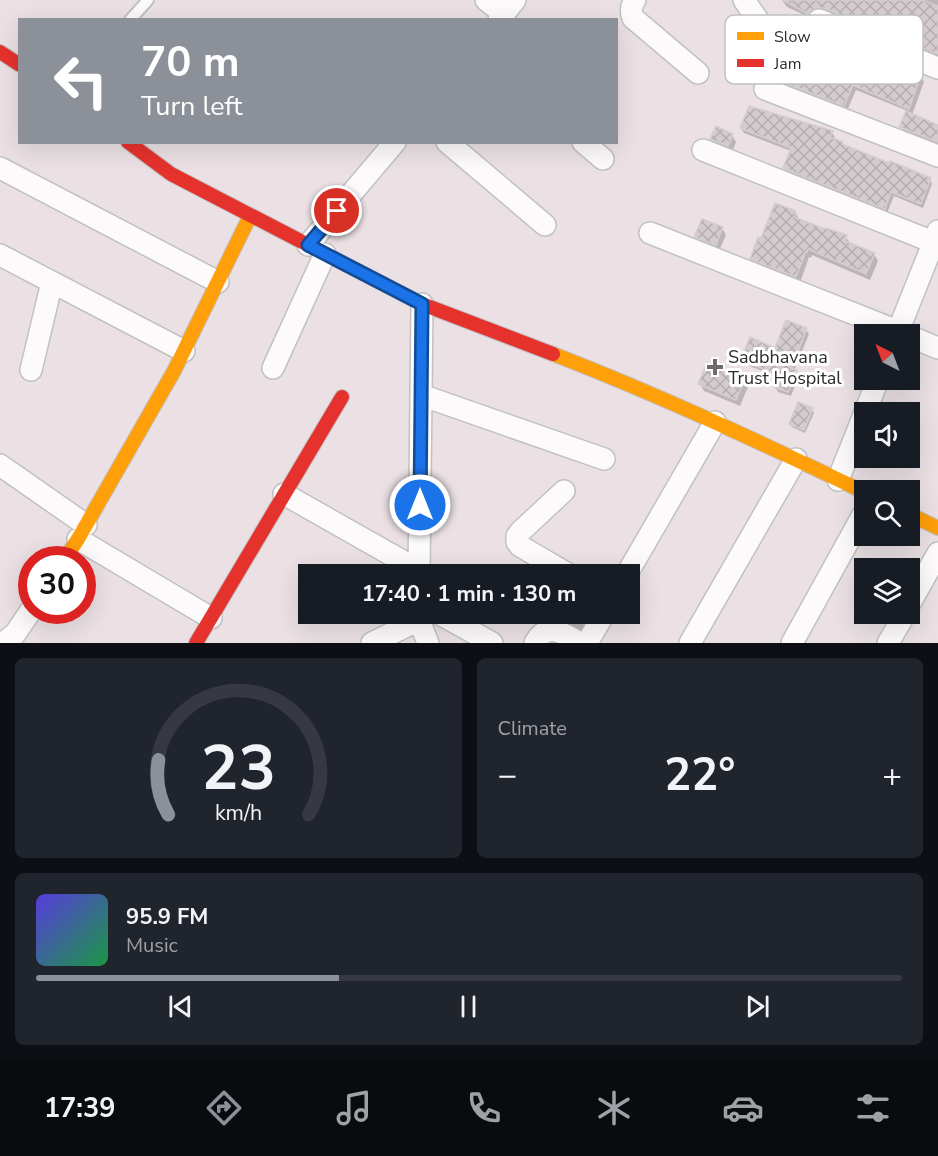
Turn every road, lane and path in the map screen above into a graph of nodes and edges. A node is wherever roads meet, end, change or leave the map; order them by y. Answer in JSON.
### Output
{"nodes":[{"id":1,"x":148,"y":0,"type":"edge"},
{"id":2,"x":486,"y":0,"type":"edge"},
{"id":3,"x":635,"y":0,"type":"edge"},
{"id":4,"x":744,"y":0,"type":"edge"},
{"id":5,"x":506,"y":11,"type":"edge"},
{"id":6,"x":754,"y":15,"type":"edge"},
{"id":7,"x":132,"y":18,"type":"edge"},
{"id":8,"x":0,"y":52,"type":"edge"},
{"id":9,"x":923,"y":62,"type":"edge"},
{"id":10,"x":18,"y":64,"type":"edge"},
{"id":11,"x":938,"y":68,"type":"edge"},
{"id":12,"x":698,"y":73,"type":"dead end"},
{"id":13,"x":765,"y":89,"type":"dead end"},
{"id":14,"x":131,"y":144,"type":"edge"},
{"id":15,"x":394,"y":144,"type":"edge"},
{"id":16,"x":449,"y":144,"type":"edge"},
{"id":17,"x":586,"y":144,"type":"edge"},
{"id":18,"x":703,"y":150,"type":"dead end"},
{"id":19,"x":938,"y":156,"type":"edge"},
{"id":20,"x":603,"y":159,"type":"dead end"},
{"id":21,"x":0,"y":168,"type":"edge"},
{"id":22,"x":250,"y":216,"type":"junction"},
{"id":23,"x":545,"y":225,"type":"dead end"},
{"id":24,"x":650,"y":232,"type":"dead end"},
{"id":25,"x":937,"y":239,"type":"edge"},
{"id":26,"x":316,"y":250,"type":"junction"},
{"id":27,"x":0,"y":255,"type":"edge"},
{"id":28,"x":52,"y":282,"type":"junction"},
{"id":29,"x":218,"y":282,"type":"junction"},
{"id":30,"x":422,"y":304,"type":"junction"},
{"id":31,"x":877,"y":324,"type":"edge"},
{"id":32,"x":906,"y":324,"type":"edge"},
{"id":33,"x":920,"y":341,"type":"edge"},
{"id":34,"x":938,"y":348,"type":"edge"},
{"id":35,"x":184,"y":351,"type":"junction"},
{"id":36,"x":273,"y":368,"type":"dead end"},
{"id":37,"x":31,"y":370,"type":"dead end"},
{"id":38,"x":421,"y":395,"type":"junction"},
{"id":39,"x":342,"y":397,"type":"dead end"},
{"id":40,"x":715,"y":422,"type":"junction"},
{"id":41,"x":854,"y":441,"type":"edge"},
{"id":42,"x":604,"y":459,"type":"dead end"},
{"id":43,"x":796,"y":459,"type":"junction"},
{"id":44,"x":0,"y":465,"type":"edge"},
{"id":45,"x":838,"y":480,"type":"junction"},
{"id":46,"x":854,"y":487,"type":"edge"},
{"id":47,"x":564,"y":491,"type":"dead end"},
{"id":48,"x":284,"y":494,"type":"junction"},
{"id":49,"x":920,"y":519,"type":"edge"},
{"id":50,"x":938,"y":528,"type":"edge"},
{"id":51,"x":854,"y":531,"type":"edge"},
{"id":52,"x":82,"y":532,"type":"junction"},
{"id":53,"x":73,"y":546,"type":"edge"},
{"id":54,"x":938,"y":553,"type":"edge"},
{"id":55,"x":405,"y":564,"type":"edge"},
{"id":56,"x":420,"y":564,"type":"edge"},
{"id":57,"x":551,"y":564,"type":"edge"},
{"id":58,"x":633,"y":564,"type":"edge"},
{"id":59,"x":920,"y":585,"type":"edge"},
{"id":60,"x":211,"y":618,"type":"junction"},
{"id":61,"x":18,"y":624,"type":"edge"},
{"id":62,"x":406,"y":624,"type":"edge"},
{"id":63,"x":421,"y":624,"type":"edge"},
{"id":64,"x":458,"y":624,"type":"edge"},
{"id":65,"x":598,"y":624,"type":"edge"},
{"id":66,"x":898,"y":624,"type":"edge"},
{"id":67,"x":6,"y":637,"type":"edge"},
{"id":68,"x":196,"y":643,"type":"edge"},
{"id":69,"x":372,"y":643,"type":"edge"},
{"id":70,"x":428,"y":643,"type":"edge"},
{"id":71,"x":492,"y":643,"type":"edge"},
{"id":72,"x":535,"y":643,"type":"edge"},
{"id":73,"x":580,"y":643,"type":"edge"},
{"id":74,"x":587,"y":643,"type":"edge"},
{"id":75,"x":690,"y":643,"type":"edge"},
{"id":76,"x":792,"y":643,"type":"edge"},
{"id":77,"x":888,"y":643,"type":"edge"}],
"edges":[{"from":1,"to":7,"type":"lane"},
{"from":2,"to":5,"type":"street"},
{"from":3,"to":12,"type":"street"},
{"from":4,"to":6,"type":"street"},
{"from":8,"to":10,"type":"street"},
{"from":9,"to":11,"type":"street"},
{"from":13,"to":19,"type":"street"},
{"from":14,"to":22,"type":"street"},
{"from":15,"to":26,"type":"street"},
{"from":16,"to":23,"type":"street"},
{"from":17,"to":20,"type":"street"},
{"from":18,"to":25,"type":"street"},
{"from":21,"to":29,"type":"street"},
{"from":22,"to":26,"type":"street"},
{"from":22,"to":29,"type":"street"},
{"from":24,"to":31,"type":"street"},
{"from":25,"to":32,"type":"street"},
{"from":26,"to":30,"type":"street"},
{"from":26,"to":36,"type":"street"},
{"from":27,"to":28,"type":"street"},
{"from":28,"to":35,"type":"street"},
{"from":28,"to":37,"type":"street"},
{"from":29,"to":35,"type":"street"},
{"from":30,"to":38,"type":"street"},
{"from":30,"to":40,"type":"street"},
{"from":33,"to":34,"type":"street"},
{"from":35,"to":52,"type":"street"},
{"from":38,"to":42,"type":"street"},
{"from":38,"to":56,"type":"street"},
{"from":39,"to":48,"type":"street"},
{"from":40,"to":43,"type":"street"},
{"from":40,"to":58,"type":"street"},
{"from":41,"to":45,"type":"street"},
{"from":43,"to":45,"type":"street"},
{"from":43,"to":75,"type":"street"},
{"from":44,"to":52,"type":"street"},
{"from":45,"to":46,"type":"street"},
{"from":47,"to":57,"type":"street"},
{"from":48,"to":55,"type":"street"},
{"from":48,"to":60,"type":"street"},
{"from":49,"to":50,"type":"street"},
{"from":51,"to":76,"type":"street"},
{"from":52,"to":53,"type":"street"},
{"from":52,"to":60,"type":"street"},
{"from":54,"to":59,"type":"street"},
{"from":60,"to":68,"type":"street"},
{"from":61,"to":67,"type":"street"},
{"from":62,"to":69,"type":"street"},
{"from":63,"to":70,"type":"street"},
{"from":64,"to":71,"type":"street"},
{"from":65,"to":74,"type":"street"},
{"from":66,"to":77,"type":"street"},
{"from":72,"to":73,"type":"street"}]}
